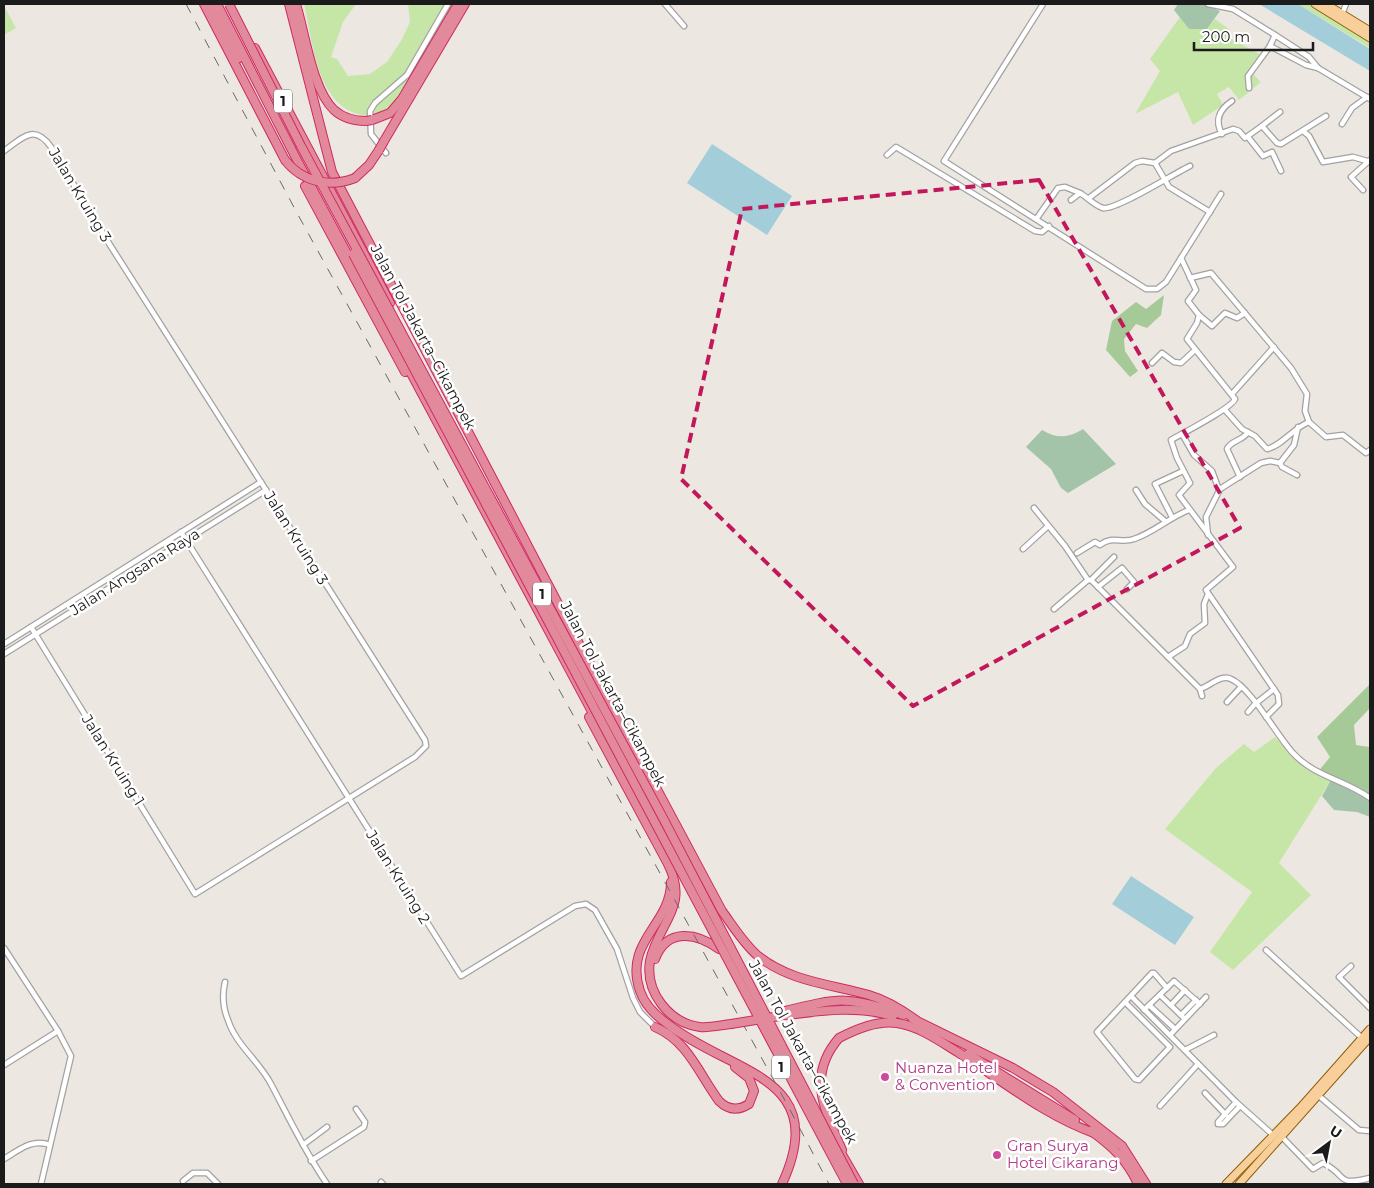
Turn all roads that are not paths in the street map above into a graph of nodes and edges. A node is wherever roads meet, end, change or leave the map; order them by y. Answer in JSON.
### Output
{"nodes":[{"id":1,"x":204,"y":4,"type":"edge"},
{"id":2,"x":211,"y":4,"type":"edge"},
{"id":3,"x":217,"y":4,"type":"edge"},
{"id":4,"x":224,"y":4,"type":"edge"},
{"id":5,"x":231,"y":4,"type":"edge"},
{"id":6,"x":289,"y":4,"type":"edge"},
{"id":7,"x":296,"y":4,"type":"edge"},
{"id":8,"x":448,"y":4,"type":"edge"},
{"id":9,"x":458,"y":4,"type":"edge"},
{"id":10,"x":465,"y":4,"type":"edge"},
{"id":11,"x":664,"y":4,"type":"edge"},
{"id":12,"x":1043,"y":4,"type":"edge"},
{"id":13,"x":1208,"y":4,"type":"edge"},
{"id":14,"x":1315,"y":4,"type":"edge"},
{"id":15,"x":1326,"y":4,"type":"edge"},
{"id":16,"x":1346,"y":4,"type":"edge"},
{"id":17,"x":1342,"y":14,"type":"junction"},
{"id":18,"x":684,"y":26,"type":"dead end"},
{"id":19,"x":1370,"y":31,"type":"edge"},
{"id":20,"x":1275,"y":35,"type":"junction"},
{"id":21,"x":1370,"y":38,"type":"edge"},
{"id":22,"x":1270,"y":46,"type":"junction"},
{"id":23,"x":1318,"y":68,"type":"junction"},
{"id":24,"x":1249,"y":88,"type":"dead end"},
{"id":25,"x":1369,"y":98,"type":"edge"},
{"id":26,"x":1232,"y":101,"type":"dead end"},
{"id":27,"x":1280,"y":112,"type":"dead end"},
{"id":28,"x":1326,"y":116,"type":"dead end"},
{"id":29,"x":1342,"y":124,"type":"dead end"},
{"id":30,"x":1262,"y":126,"type":"junction"},
{"id":31,"x":1303,"y":131,"type":"junction"},
{"id":32,"x":1222,"y":134,"type":"junction"},
{"id":33,"x":1248,"y":137,"type":"junction"},
{"id":34,"x":4,"y":151,"type":"edge"},
{"id":35,"x":383,"y":152,"type":"junction"},
{"id":36,"x":887,"y":154,"type":"dead end"},
{"id":37,"x":1369,"y":161,"type":"edge"},
{"id":38,"x":1155,"y":163,"type":"junction"},
{"id":39,"x":1190,"y":166,"type":"dead end"},
{"id":40,"x":1281,"y":172,"type":"dead end"},
{"id":41,"x":1163,"y":179,"type":"junction"},
{"id":42,"x":1363,"y":190,"type":"dead end"},
{"id":43,"x":1080,"y":193,"type":"junction"},
{"id":44,"x":1221,"y":194,"type":"dead end"},
{"id":45,"x":1089,"y":198,"type":"junction"},
{"id":46,"x":1071,"y":200,"type":"dead end"},
{"id":47,"x":1210,"y":212,"type":"junction"},
{"id":48,"x":1037,"y":218,"type":"junction"},
{"id":49,"x":1049,"y":226,"type":"junction"},
{"id":50,"x":1181,"y":258,"type":"junction"},
{"id":51,"x":1190,"y":278,"type":"junction"},
{"id":52,"x":1245,"y":313,"type":"junction"},
{"id":53,"x":1199,"y":315,"type":"junction"},
{"id":54,"x":1274,"y":347,"type":"junction"},
{"id":55,"x":1195,"y":350,"type":"junction"},
{"id":56,"x":1152,"y":363,"type":"dead end"},
{"id":57,"x":1232,"y":394,"type":"junction"},
{"id":58,"x":1225,"y":410,"type":"junction"},
{"id":59,"x":1309,"y":422,"type":"junction"},
{"id":60,"x":1298,"y":427,"type":"junction"},
{"id":61,"x":1248,"y":432,"type":"junction"},
{"id":62,"x":1182,"y":434,"type":"junction"},
{"id":63,"x":1370,"y":450,"type":"edge"},
{"id":64,"x":1280,"y":463,"type":"junction"},
{"id":65,"x":1183,"y":471,"type":"junction"},
{"id":66,"x":1297,"y":475,"type":"dead end"},
{"id":67,"x":1240,"y":477,"type":"junction"},
{"id":68,"x":261,"y":482,"type":"junction"},
{"id":69,"x":266,"y":490,"type":"junction"},
{"id":70,"x":1136,"y":490,"type":"dead end"},
{"id":71,"x":1219,"y":490,"type":"junction"},
{"id":72,"x":1034,"y":508,"type":"dead end"},
{"id":73,"x":1190,"y":510,"type":"junction"},
{"id":74,"x":1172,"y":517,"type":"junction"},
{"id":75,"x":1165,"y":521,"type":"junction"},
{"id":76,"x":1047,"y":527,"type":"junction"},
{"id":77,"x":181,"y":532,"type":"junction"},
{"id":78,"x":1208,"y":536,"type":"junction"},
{"id":79,"x":186,"y":540,"type":"junction"},
{"id":80,"x":1023,"y":549,"type":"dead end"},
{"id":81,"x":1077,"y":553,"type":"dead end"},
{"id":82,"x":1114,"y":557,"type":"dead end"},
{"id":83,"x":1089,"y":580,"type":"junction"},
{"id":84,"x":1098,"y":587,"type":"junction"},
{"id":85,"x":1127,"y":588,"type":"dead end"},
{"id":86,"x":1208,"y":594,"type":"junction"},
{"id":87,"x":1054,"y":609,"type":"dead end"},
{"id":88,"x":31,"y":627,"type":"junction"},
{"id":89,"x":36,"y":634,"type":"junction"},
{"id":90,"x":4,"y":644,"type":"edge"},
{"id":91,"x":4,"y":654,"type":"edge"},
{"id":92,"x":1168,"y":657,"type":"junction"},
{"id":93,"x":1241,"y":687,"type":"junction"},
{"id":94,"x":1200,"y":689,"type":"junction"},
{"id":95,"x":1274,"y":689,"type":"junction"},
{"id":96,"x":1202,"y":696,"type":"dead end"},
{"id":97,"x":1227,"y":702,"type":"dead end"},
{"id":98,"x":1255,"y":704,"type":"junction"},
{"id":99,"x":1248,"y":712,"type":"dead end"},
{"id":100,"x":1266,"y":717,"type":"junction"},
{"id":101,"x":348,"y":798,"type":"junction"},
{"id":102,"x":1370,"y":798,"type":"edge"},
{"id":103,"x":668,"y":864,"type":"junction"},
{"id":104,"x":195,"y":894,"type":"joint"},
{"id":105,"x":4,"y":948,"type":"edge"},
{"id":106,"x":719,"y":949,"type":"junction"},
{"id":107,"x":1266,"y":950,"type":"dead end"},
{"id":108,"x":1351,"y":966,"type":"dead end"},
{"id":109,"x":225,"y":982,"type":"dead end"},
{"id":110,"x":1167,"y":988,"type":"junction"},
{"id":111,"x":1185,"y":990,"type":"junction"},
{"id":112,"x":1160,"y":995,"type":"junction"},
{"id":113,"x":1130,"y":996,"type":"junction"},
{"id":114,"x":1206,"y":997,"type":"dead end"},
{"id":115,"x":1125,"y":1002,"type":"junction"},
{"id":116,"x":1198,"y":1002,"type":"junction"},
{"id":117,"x":1149,"y":1005,"type":"junction"},
{"id":118,"x":1170,"y":1005,"type":"junction"},
{"id":119,"x":1370,"y":1008,"type":"edge"},
{"id":120,"x":1144,"y":1010,"type":"junction"},
{"id":121,"x":786,"y":1013,"type":"junction"},
{"id":122,"x":1183,"y":1017,"type":"junction"},
{"id":123,"x":916,"y":1020,"type":"junction"},
{"id":124,"x":731,"y":1023,"type":"junction"},
{"id":125,"x":655,"y":1027,"type":"joint"},
{"id":126,"x":1175,"y":1029,"type":"junction"},
{"id":127,"x":1370,"y":1029,"type":"edge"},
{"id":128,"x":58,"y":1031,"type":"junction"},
{"id":129,"x":1170,"y":1035,"type":"junction"},
{"id":130,"x":1214,"y":1035,"type":"dead end"},
{"id":131,"x":1370,"y":1037,"type":"edge"},
{"id":132,"x":1362,"y":1038,"type":"junction"},
{"id":133,"x":1185,"y":1050,"type":"junction"},
{"id":134,"x":720,"y":1056,"type":"junction"},
{"id":135,"x":1198,"y":1064,"type":"junction"},
{"id":136,"x":4,"y":1065,"type":"edge"},
{"id":137,"x":1205,"y":1093,"type":"dead end"},
{"id":138,"x":1316,"y":1098,"type":"junction"},
{"id":139,"x":1238,"y":1104,"type":"junction"},
{"id":140,"x":1160,"y":1106,"type":"dead end"},
{"id":141,"x":1300,"y":1108,"type":"junction"},
{"id":142,"x":356,"y":1109,"type":"dead end"},
{"id":143,"x":1288,"y":1126,"type":"junction"},
{"id":144,"x":327,"y":1127,"type":"dead end"},
{"id":145,"x":1370,"y":1131,"type":"edge"},
{"id":146,"x":1094,"y":1133,"type":"junction"},
{"id":147,"x":1273,"y":1135,"type":"junction"},
{"id":148,"x":1282,"y":1137,"type":"junction"},
{"id":149,"x":50,"y":1145,"type":"junction"},
{"id":150,"x":303,"y":1145,"type":"junction"},
{"id":151,"x":844,"y":1156,"type":"junction"},
{"id":152,"x":4,"y":1160,"type":"edge"},
{"id":153,"x":311,"y":1161,"type":"junction"},
{"id":154,"x":1370,"y":1178,"type":"edge"},
{"id":155,"x":183,"y":1181,"type":"dead end"},
{"id":156,"x":41,"y":1184,"type":"edge"},
{"id":157,"x":218,"y":1184,"type":"edge"},
{"id":158,"x":327,"y":1184,"type":"edge"},
{"id":159,"x":782,"y":1184,"type":"edge"},
{"id":160,"x":845,"y":1184,"type":"edge"},
{"id":161,"x":854,"y":1184,"type":"edge"},
{"id":162,"x":859,"y":1184,"type":"edge"},
{"id":163,"x":1138,"y":1184,"type":"edge"},
{"id":164,"x":1146,"y":1184,"type":"edge"},
{"id":165,"x":1226,"y":1184,"type":"edge"},
{"id":166,"x":1238,"y":1184,"type":"edge"}],
"edges":[{"from":1,"to":35,"type":"highway","bridge":true},
{"from":2,"to":103,"type":"highway"},
{"from":3,"to":106,"type":"highway","name":"Jalan Tol Jakarta–Cikampek","number":"1"},
{"from":4,"to":160,"type":"highway","number":"1","bridge":true},
{"from":5,"to":151,"type":"highway","name":"Jalan Tol Jakarta–Cikampek","number":"1"},
{"from":5,"to":161,"type":"highway","number":"1","bridge":true},
{"from":6,"to":123,"type":"highway"},
{"from":7,"to":9,"type":"highway"},
{"from":8,"to":35,"type":"street"},
{"from":10,"to":35,"type":"highway","bridge":true},
{"from":11,"to":18,"type":"street"},
{"from":12,"to":48,"type":"street"},
{"from":13,"to":20,"type":"street"},
{"from":14,"to":21,"type":"main road"},
{"from":15,"to":17,"type":"main road"},
{"from":16,"to":17,"type":"street"},
{"from":17,"to":19,"type":"main road"},
{"from":20,"to":22,"type":"street"},
{"from":20,"to":23,"type":"street"},
{"from":22,"to":23,"type":"street"},
{"from":22,"to":24,"type":"street"},
{"from":23,"to":25,"type":"street"},
{"from":25,"to":29,"type":"street"},
{"from":26,"to":32,"type":"street"},
{"from":27,"to":30,"type":"street"},
{"from":28,"to":31,"type":"street"},
{"from":30,"to":31,"type":"street"},
{"from":30,"to":33,"type":"street"},
{"from":31,"to":37,"type":"street"},
{"from":32,"to":33,"type":"street"},
{"from":32,"to":38,"type":"street"},
{"from":33,"to":40,"type":"street"},
{"from":34,"to":68,"type":"street","name":"Jalan Kruing 3"},
{"from":36,"to":49,"type":"street"},
{"from":37,"to":42,"type":"street"},
{"from":38,"to":41,"type":"street"},
{"from":38,"to":45,"type":"street"},
{"from":39,"to":41,"type":"street"},
{"from":41,"to":45,"type":"street"},
{"from":41,"to":47,"type":"street"},
{"from":43,"to":45,"type":"street"},
{"from":43,"to":46,"type":"street"},
{"from":43,"to":48,"type":"street"},
{"from":44,"to":47,"type":"street"},
{"from":47,"to":50,"type":"street"},
{"from":48,"to":49,"type":"street"},
{"from":49,"to":50,"type":"street"},
{"from":50,"to":51,"type":"street"},
{"from":51,"to":52,"type":"street"},
{"from":51,"to":53,"type":"street"},
{"from":52,"to":53,"type":"street"},
{"from":52,"to":54,"type":"street"},
{"from":53,"to":55,"type":"street"},
{"from":54,"to":57,"type":"street"},
{"from":54,"to":59,"type":"street"},
{"from":55,"to":56,"type":"street"},
{"from":55,"to":57,"type":"street"},
{"from":57,"to":58,"type":"street"},
{"from":58,"to":61,"type":"street"},
{"from":58,"to":62,"type":"street"},
{"from":59,"to":60,"type":"street"},
{"from":59,"to":63,"type":"street"},
{"from":60,"to":61,"type":"street"},
{"from":60,"to":64,"type":"street"},
{"from":61,"to":67,"type":"street"},
{"from":62,"to":65,"type":"street"},
{"from":62,"to":71,"type":"street"},
{"from":64,"to":66,"type":"street"},
{"from":64,"to":67,"type":"street"},
{"from":65,"to":73,"type":"street"},
{"from":65,"to":74,"type":"street"},
{"from":67,"to":71,"type":"street"},
{"from":68,"to":69,"type":"street","name":"Jalan Kruing 3"},
{"from":68,"to":77,"type":"street","name":"Jalan Angsana Raya"},
{"from":69,"to":79,"type":"street","name":"Jalan Angsana Raya"},
{"from":69,"to":101,"type":"street","name":"Jalan Kruing 3"},
{"from":70,"to":75,"type":"street"},
{"from":71,"to":78,"type":"street"},
{"from":72,"to":76,"type":"street"},
{"from":73,"to":74,"type":"street"},
{"from":73,"to":78,"type":"street"},
{"from":74,"to":75,"type":"street"},
{"from":75,"to":81,"type":"street"},
{"from":76,"to":80,"type":"street"},
{"from":76,"to":83,"type":"street"},
{"from":77,"to":79,"type":"street","name":"Jalan Kruing 2"},
{"from":77,"to":88,"type":"street","name":"Jalan Angsana Raya"},
{"from":78,"to":86,"type":"street"},
{"from":79,"to":89,"type":"street","name":"Jalan Angsana Raya"},
{"from":79,"to":101,"type":"street","name":"Jalan Kruing 2"},
{"from":82,"to":83,"type":"street"},
{"from":83,"to":84,"type":"street"},
{"from":83,"to":87,"type":"street"},
{"from":84,"to":85,"type":"street"},
{"from":84,"to":92,"type":"street"},
{"from":86,"to":92,"type":"street"},
{"from":86,"to":95,"type":"street"},
{"from":88,"to":89,"type":"street","name":"Jalan Kruing 1"},
{"from":88,"to":90,"type":"street","name":"Jalan Angsana Raya"},
{"from":89,"to":91,"type":"street","name":"Jalan Angsana Raya"},
{"from":89,"to":104,"type":"street","name":"Jalan Kruing 1"},
{"from":92,"to":94,"type":"street"},
{"from":93,"to":94,"type":"street"},
{"from":93,"to":97,"type":"street"},
{"from":93,"to":98,"type":"street"},
{"from":94,"to":96,"type":"street"},
{"from":95,"to":98,"type":"street"},
{"from":95,"to":100,"type":"street"},
{"from":98,"to":99,"type":"street"},
{"from":98,"to":100,"type":"street"},
{"from":100,"to":102,"type":"street"},
{"from":101,"to":104,"type":"street","name":"Jalan Kruing 3"},
{"from":101,"to":125,"type":"street","name":"Jalan Kruing 2"},
{"from":103,"to":124,"type":"highway"},
{"from":103,"to":134,"type":"highway"},
{"from":105,"to":128,"type":"street"},
{"from":106,"to":124,"type":"highway"},
{"from":106,"to":160,"type":"highway","name":"Jalan Tol Jakarta–Cikampek","number":"1"},
{"from":107,"to":132,"type":"street"},
{"from":108,"to":119,"type":"street"},
{"from":109,"to":150,"type":"street"},
{"from":110,"to":111,"type":"street"},
{"from":110,"to":112,"type":"street"},
{"from":110,"to":113,"type":"street"},
{"from":111,"to":116,"type":"street"},
{"from":111,"to":118,"type":"street"},
{"from":112,"to":117,"type":"street"},
{"from":112,"to":118,"type":"street"},
{"from":113,"to":115,"type":"street"},
{"from":113,"to":120,"type":"street"},
{"from":114,"to":116,"type":"street"},
{"from":115,"to":115,"type":"street"},
{"from":116,"to":122,"type":"street"},
{"from":117,"to":120,"type":"street"},
{"from":117,"to":126,"type":"street"},
{"from":118,"to":122,"type":"street"},
{"from":120,"to":129,"type":"street"},
{"from":121,"to":123,"type":"highway"},
{"from":121,"to":124,"type":"highway","bridge":true},
{"from":121,"to":146,"type":"highway"},
{"from":122,"to":126,"type":"street"},
{"from":123,"to":164,"type":"highway"},
{"from":125,"to":134,"type":"highway"},
{"from":126,"to":129,"type":"street"},
{"from":127,"to":132,"type":"main road"},
{"from":128,"to":136,"type":"street"},
{"from":128,"to":149,"type":"street"},
{"from":129,"to":133,"type":"street"},
{"from":130,"to":133,"type":"street"},
{"from":131,"to":138,"type":"main road"},
{"from":132,"to":141,"type":"main road"},
{"from":133,"to":135,"type":"street"},
{"from":134,"to":159,"type":"highway"},
{"from":135,"to":139,"type":"street"},
{"from":135,"to":140,"type":"street"},
{"from":137,"to":139,"type":"street"},
{"from":138,"to":143,"type":"main road"},
{"from":138,"to":145,"type":"street"},
{"from":138,"to":148,"type":"main road"},
{"from":139,"to":147,"type":"street"},
{"from":141,"to":143,"type":"main road"},
{"from":141,"to":147,"type":"main road"},
{"from":142,"to":153,"type":"street"},
{"from":143,"to":166,"type":"main road"},
{"from":144,"to":150,"type":"street"},
{"from":146,"to":151,"type":"highway"},
{"from":146,"to":163,"type":"highway"},
{"from":147,"to":165,"type":"main road"},
{"from":148,"to":154,"type":"street"},
{"from":148,"to":166,"type":"main road"},
{"from":149,"to":152,"type":"street"},
{"from":149,"to":156,"type":"street"},
{"from":150,"to":153,"type":"street"},
{"from":151,"to":162,"type":"highway","name":"Jalan Tol Jakarta–Cikampek","number":"1"},
{"from":153,"to":158,"type":"street"},
{"from":155,"to":157,"type":"street"}]}
